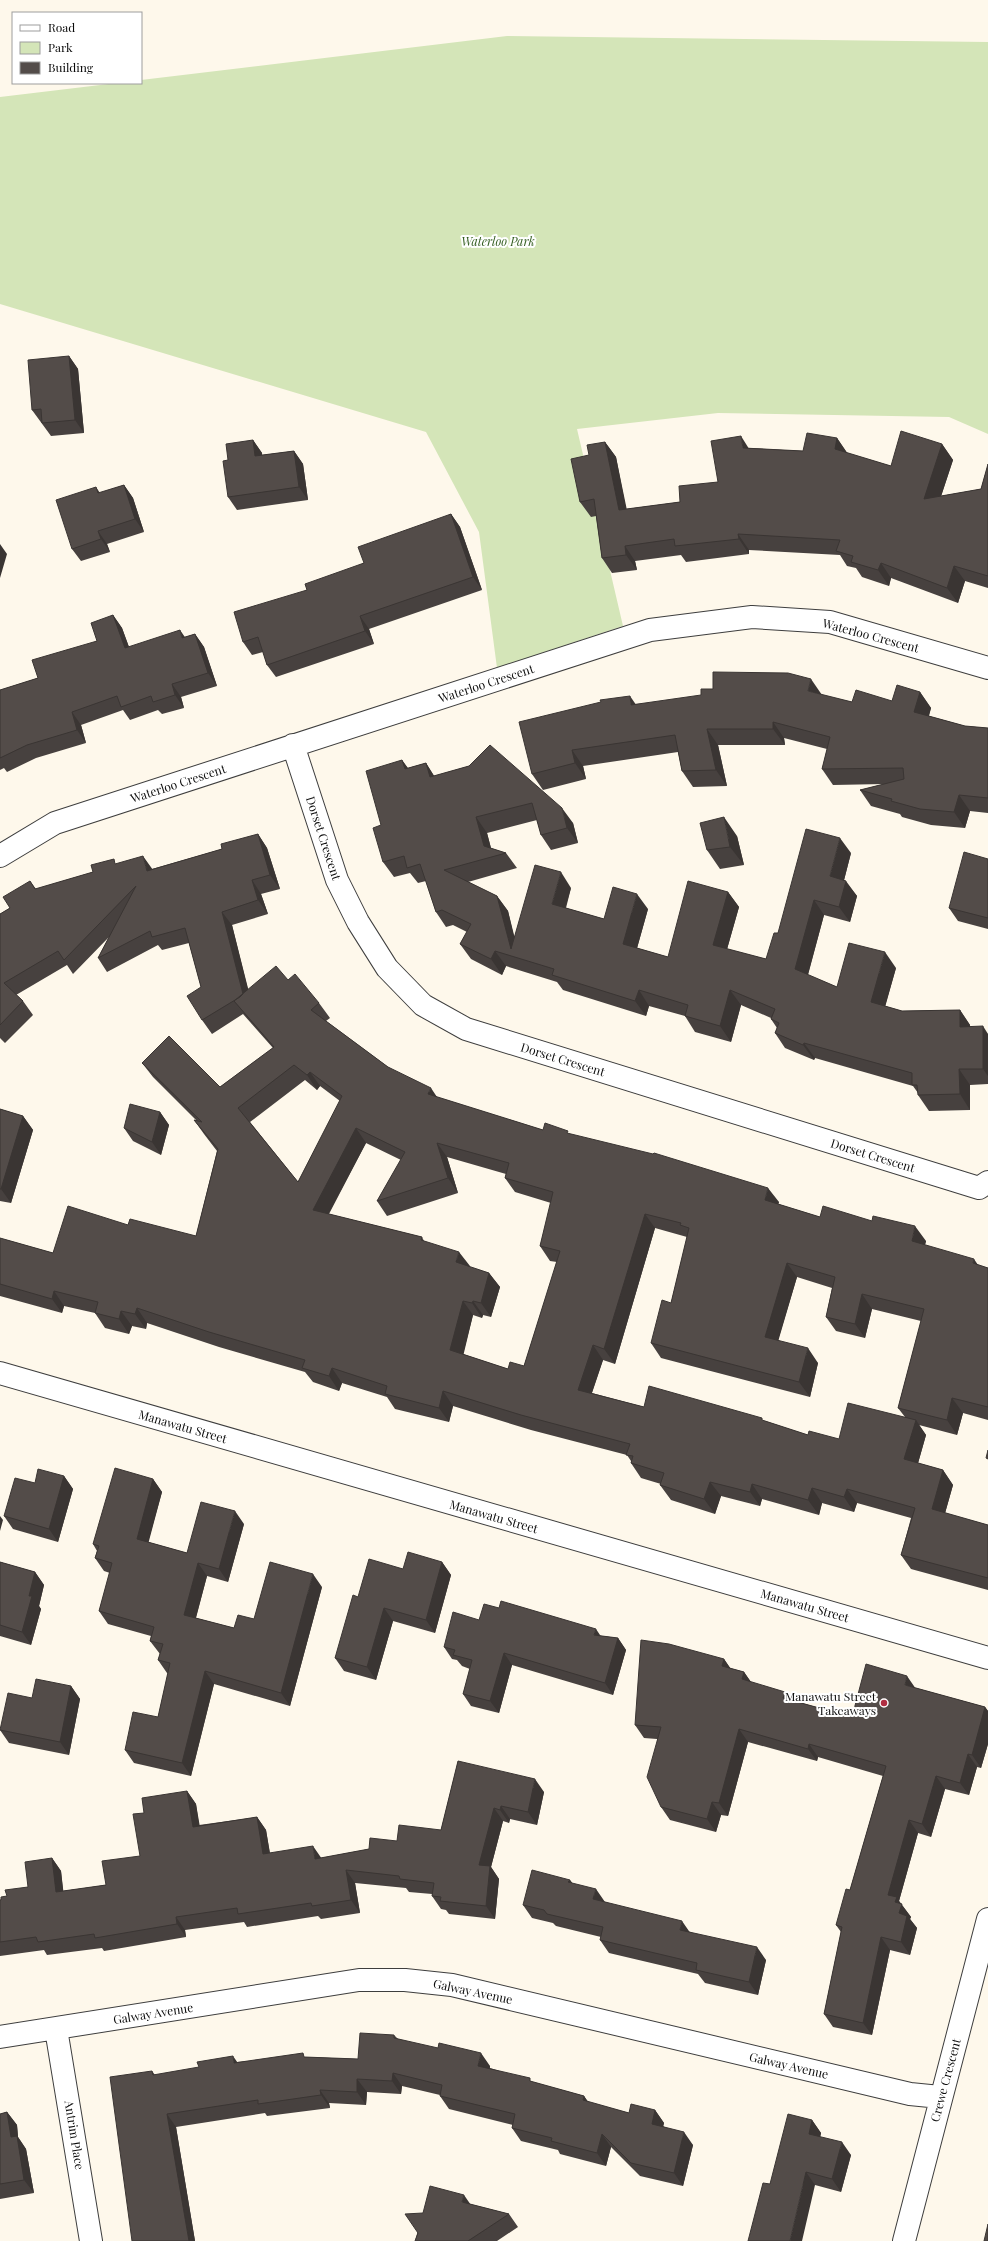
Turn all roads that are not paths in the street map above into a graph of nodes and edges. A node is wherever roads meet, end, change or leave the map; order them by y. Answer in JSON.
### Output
{"nodes":[{"id":1,"x":988,"y":668,"type":"edge"},
{"id":2,"x":293,"y":746,"type":"junction"},
{"id":3,"x":0,"y":856,"type":"edge"},
{"id":4,"x":988,"y":1182,"type":"edge"},
{"id":5,"x":0,"y":1373,"type":"edge"},
{"id":6,"x":988,"y":1658,"type":"edge"},
{"id":7,"x":988,"y":1919,"type":"edge"},
{"id":8,"x":56,"y":2029,"type":"junction"},
{"id":9,"x":0,"y":2037,"type":"edge"},
{"id":10,"x":940,"y":2097,"type":"junction"},
{"id":11,"x":91,"y":2241,"type":"edge"},
{"id":12,"x":904,"y":2241,"type":"edge"}],
"edges":[{"from":1,"to":2,"type":"street","name":"Waterloo Crescent"},
{"from":2,"to":3,"type":"street","name":"Waterloo Crescent"},
{"from":2,"to":4,"type":"street","name":"Dorset Crescent"},
{"from":5,"to":6,"type":"street","name":"Manawatu Street"},
{"from":7,"to":10,"type":"street","name":"Crewe Crescent"},
{"from":8,"to":9,"type":"street","name":"Galway Avenue"},
{"from":8,"to":10,"type":"street","name":"Galway Avenue"},
{"from":8,"to":11,"type":"street","name":"Antrim Place"},
{"from":10,"to":12,"type":"street","name":"Crewe Crescent"}]}
